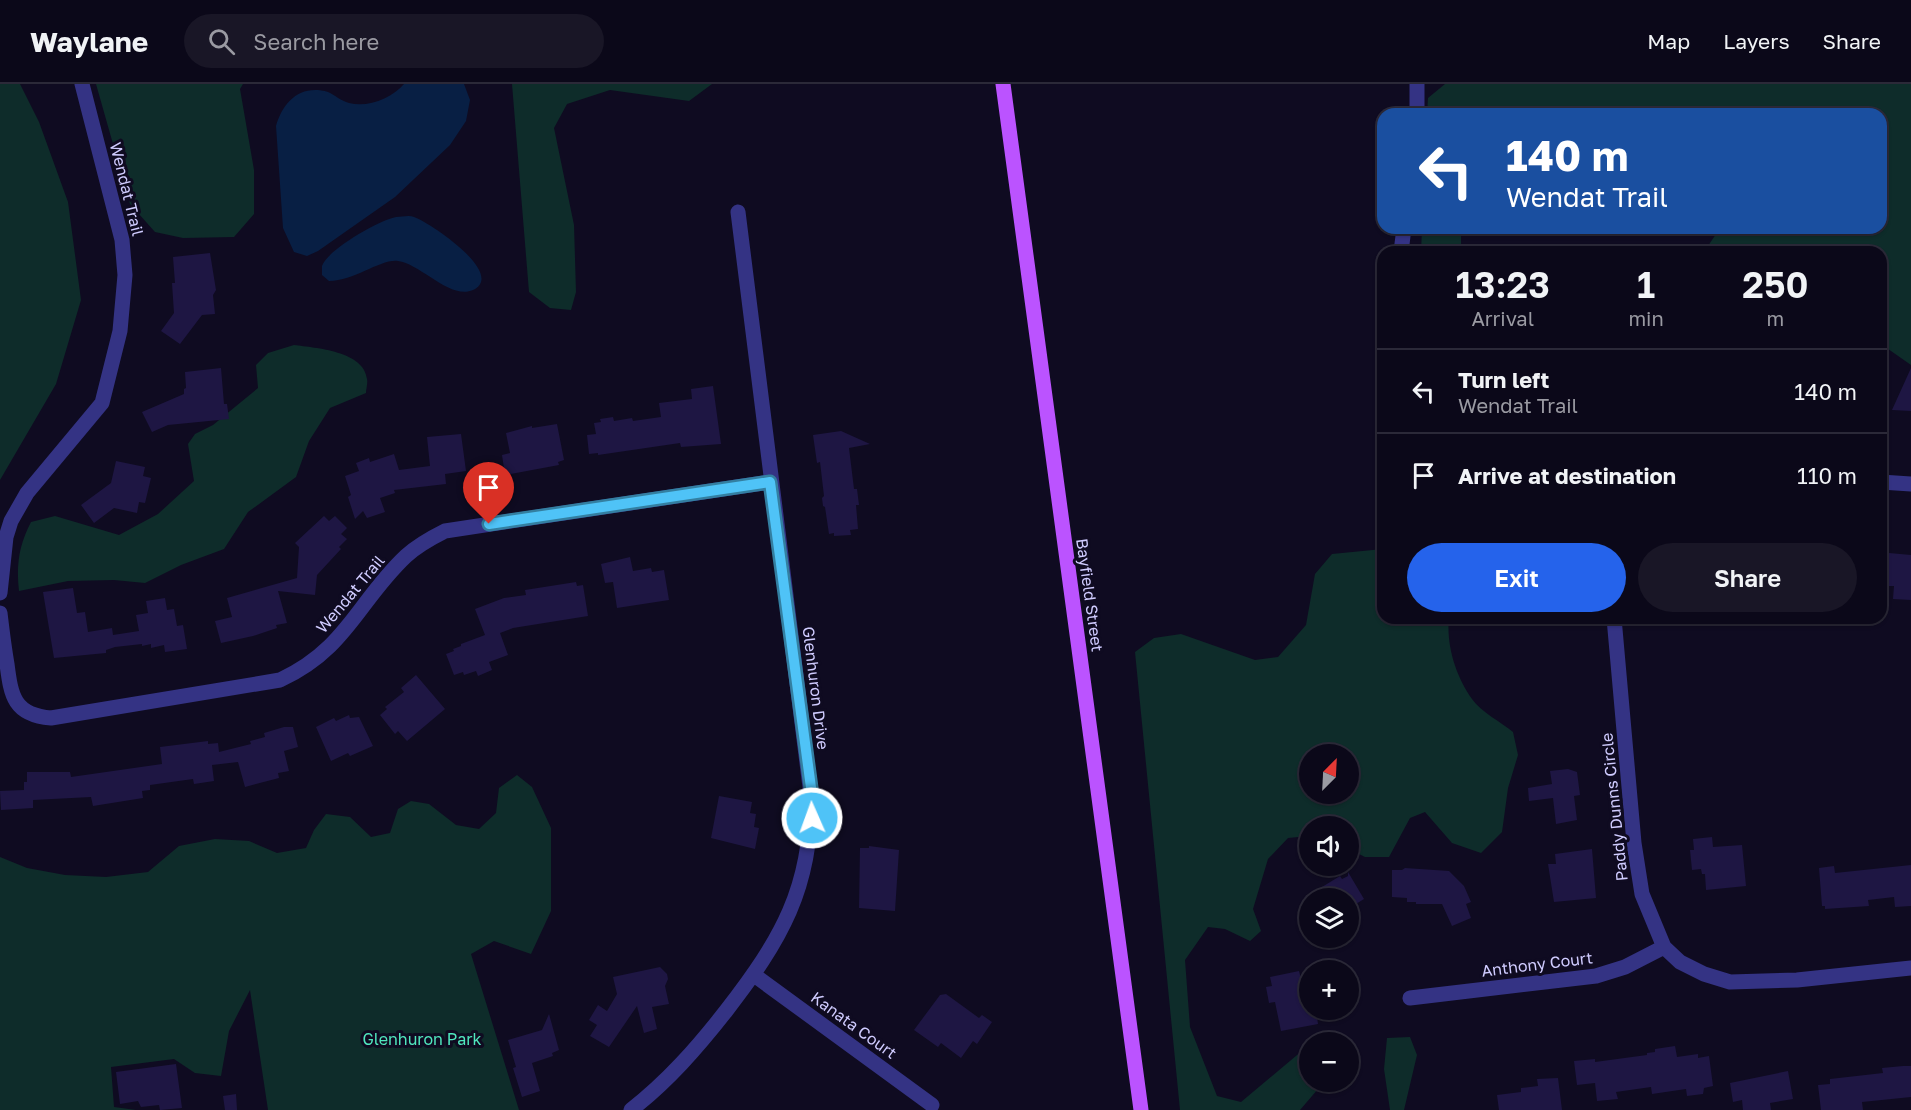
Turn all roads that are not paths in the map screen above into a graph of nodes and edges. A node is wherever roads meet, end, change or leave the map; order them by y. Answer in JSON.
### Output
{"nodes":[{"id":1,"x":82,"y":84,"type":"edge"},
{"id":2,"x":1003,"y":84,"type":"edge"},
{"id":3,"x":1417,"y":84,"type":"edge"},
{"id":4,"x":1417,"y":108,"type":"edge"},
{"id":5,"x":738,"y":212,"type":"dead end"},
{"id":6,"x":770,"y":482,"type":"junction"},
{"id":7,"x":1887,"y":482,"type":"edge"},
{"id":8,"x":1911,"y":484,"type":"edge"},
{"id":9,"x":0,"y":593,"type":"edge"},
{"id":10,"x":0,"y":613,"type":"edge"},
{"id":11,"x":1615,"y":624,"type":"edge"},
{"id":12,"x":1664,"y":947,"type":"junction"},
{"id":13,"x":1911,"y":968,"type":"edge"},
{"id":14,"x":754,"y":975,"type":"junction"},
{"id":15,"x":1410,"y":998,"type":"dead end"},
{"id":16,"x":932,"y":1105,"type":"dead end"},
{"id":17,"x":631,"y":1110,"type":"edge"},
{"id":18,"x":1141,"y":1110,"type":"edge"}],
"edges":[{"from":1,"to":9,"type":"street","name":"Wendat Trail"},
{"from":2,"to":18,"type":"main road","name":"Bayfield Street"},
{"from":3,"to":4,"type":"street"},
{"from":5,"to":6,"type":"street","name":"Glenhuron Drive"},
{"from":6,"to":10,"type":"street","name":"Wendat Trail"},
{"from":6,"to":14,"type":"street","name":"Glenhuron Drive"},
{"from":7,"to":8,"type":"street"},
{"from":11,"to":12,"type":"street","name":"Paddy Dunns Circle"},
{"from":12,"to":13,"type":"street","name":"Paddy Dunns Circle"},
{"from":12,"to":15,"type":"street","name":"Anthony Court"},
{"from":14,"to":16,"type":"street","name":"Kanata Court"},
{"from":14,"to":17,"type":"street","name":"Glenhuron Drive"}]}
